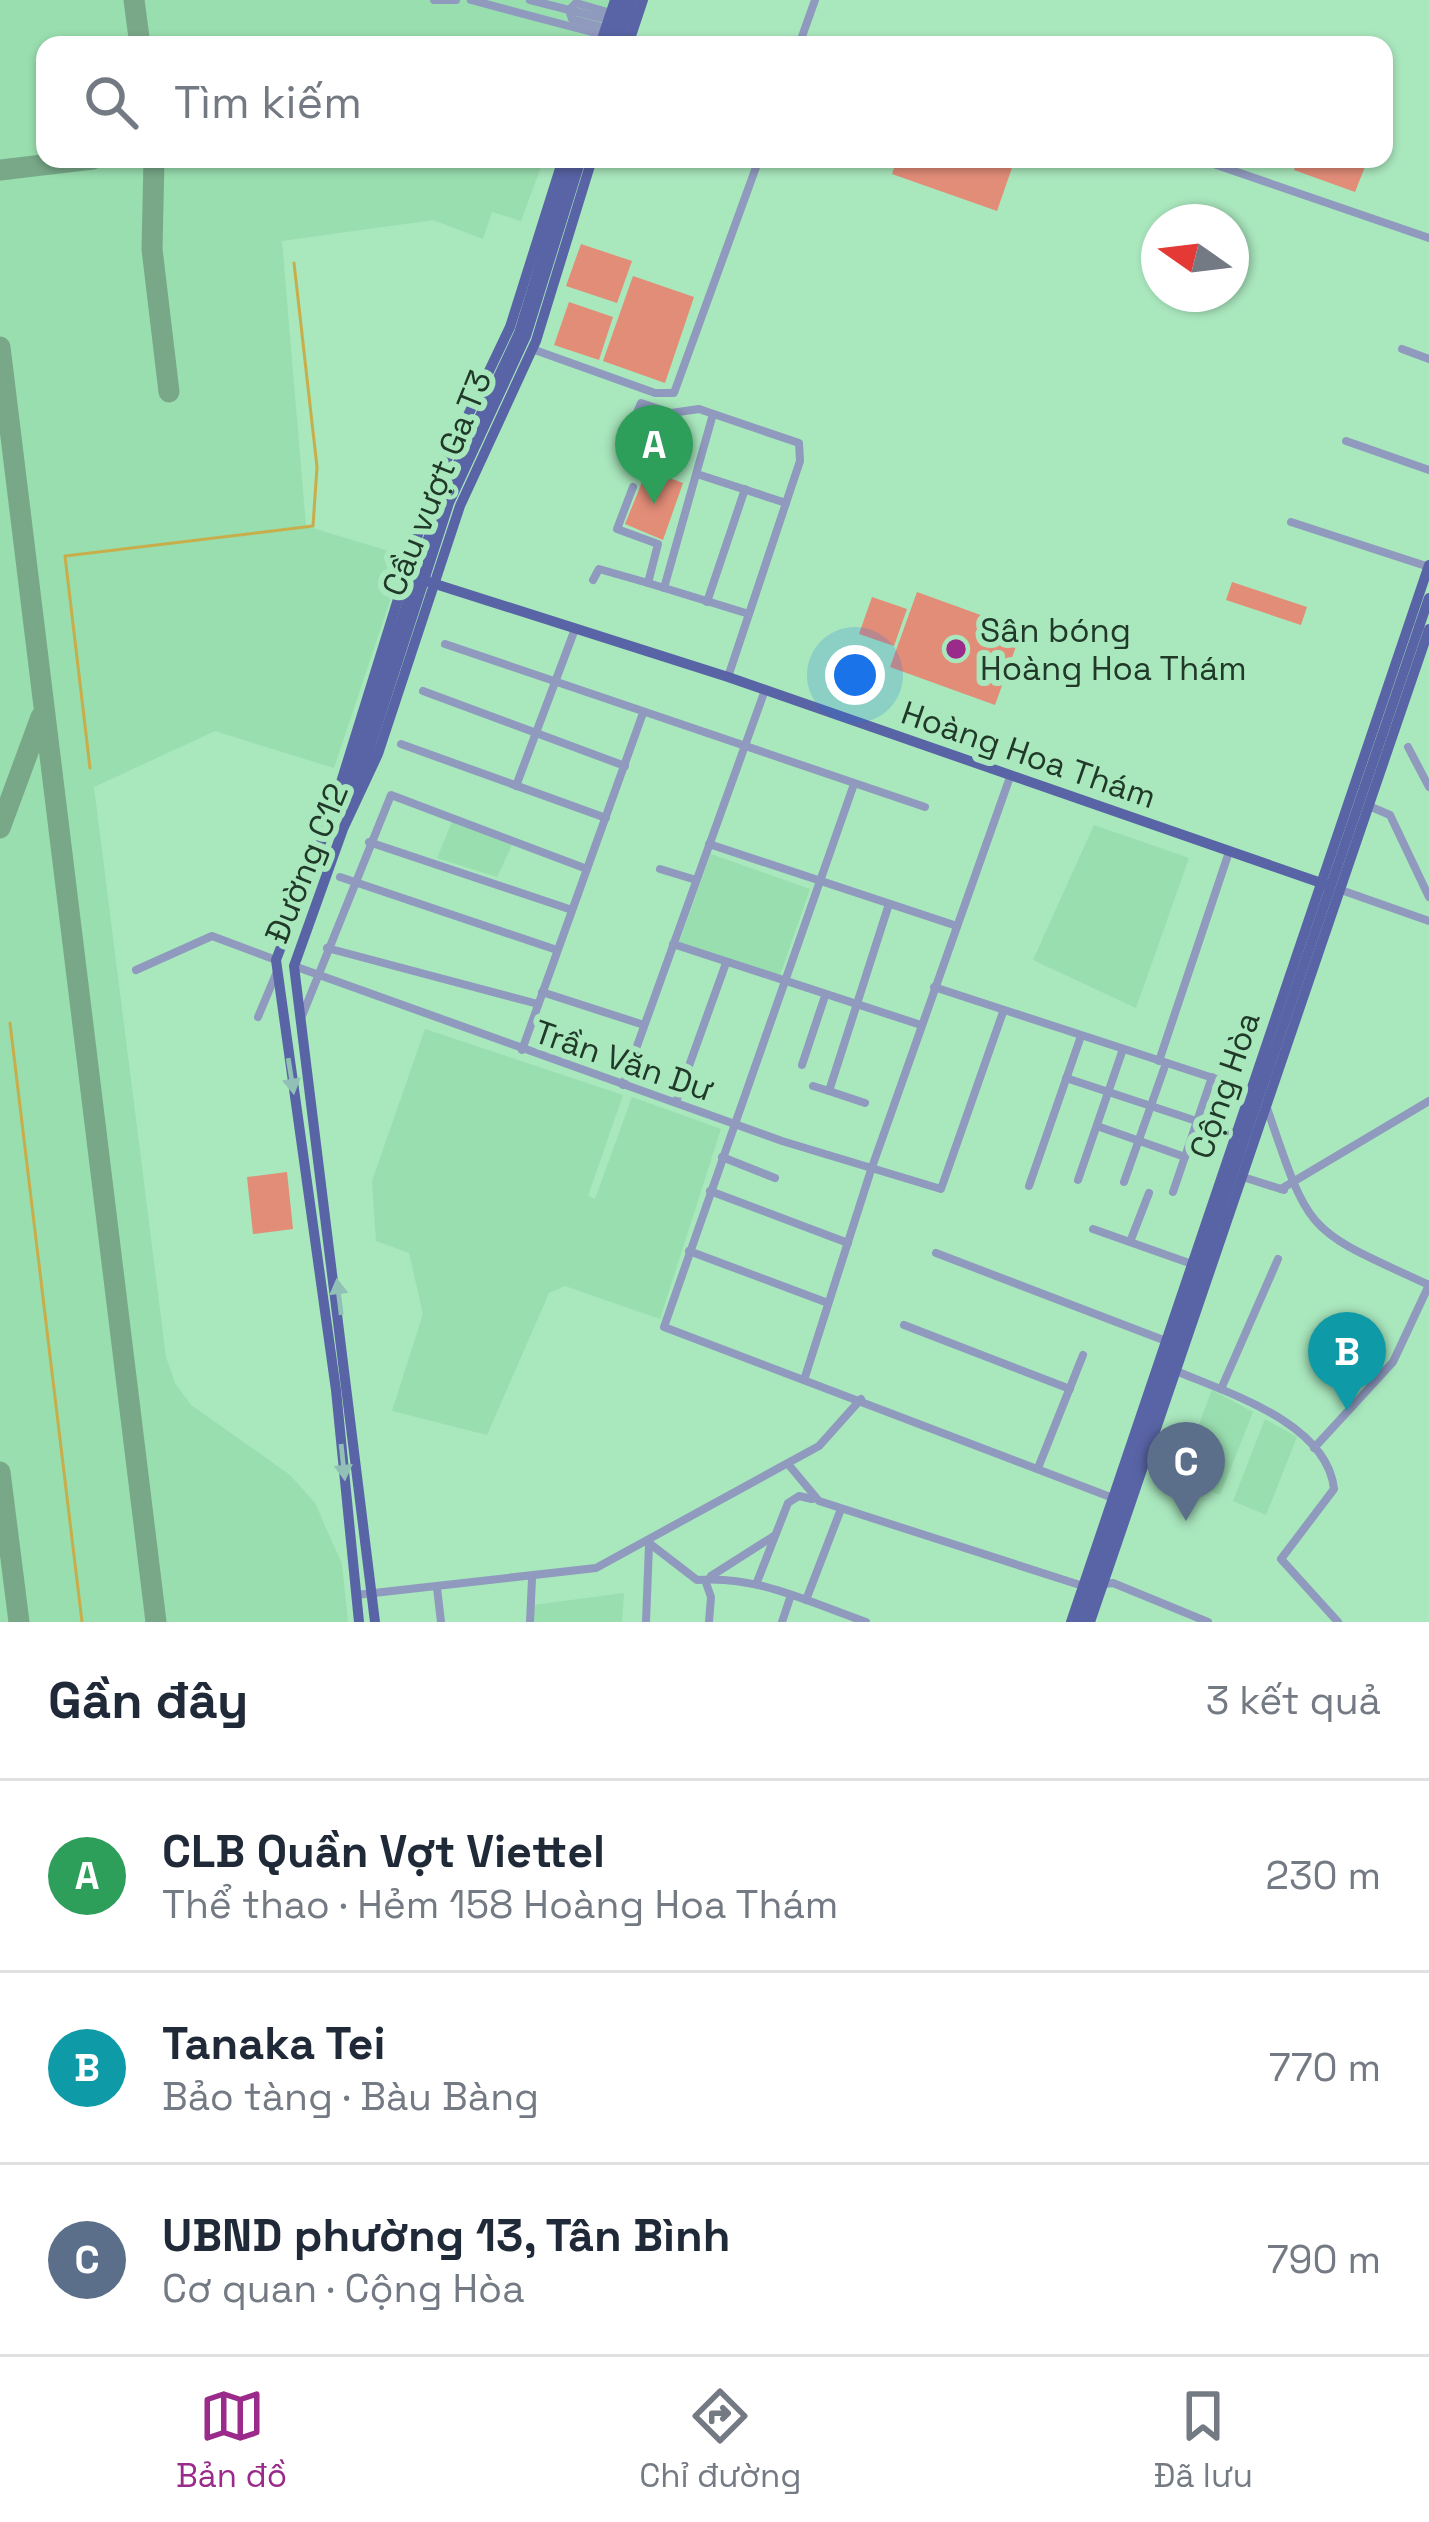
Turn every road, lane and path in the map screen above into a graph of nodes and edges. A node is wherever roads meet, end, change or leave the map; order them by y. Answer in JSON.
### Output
{"nodes":[{"id":1,"x":434,"y":0,"type":"edge"},
{"id":2,"x":456,"y":0,"type":"edge"},
{"id":3,"x":471,"y":0,"type":"edge"},
{"id":4,"x":530,"y":0,"type":"edge"},
{"id":5,"x":600,"y":0,"type":"edge"},
{"id":6,"x":643,"y":0,"type":"edge"},
{"id":7,"x":815,"y":0,"type":"edge"},
{"id":8,"x":552,"y":2,"type":"edge"},
{"id":9,"x":569,"y":10,"type":"junction"},
{"id":10,"x":613,"y":21,"type":"edge"},
{"id":11,"x":635,"y":21,"type":"junction"},
{"id":12,"x":631,"y":36,"type":"edge"},
{"id":13,"x":802,"y":36,"type":"edge"},
{"id":14,"x":566,"y":168,"type":"edge"},
{"id":15,"x":567,"y":168,"type":"edge"},
{"id":16,"x":577,"y":168,"type":"edge"},
{"id":17,"x":589,"y":168,"type":"edge"},
{"id":18,"x":757,"y":168,"type":"edge"},
{"id":19,"x":1225,"y":168,"type":"edge"},
{"id":20,"x":586,"y":178,"type":"junction"},
{"id":21,"x":1429,"y":238,"type":"edge"},
{"id":22,"x":532,"y":349,"type":"junction"},
{"id":23,"x":1402,"y":349,"type":"dead end"},
{"id":24,"x":1429,"y":359,"type":"edge"},
{"id":25,"x":713,"y":414,"type":"junction"},
{"id":26,"x":1346,"y":441,"type":"dead end"},
{"id":27,"x":623,"y":445,"type":"dead end"},
{"id":28,"x":1429,"y":470,"type":"edge"},
{"id":29,"x":697,"y":474,"type":"junction"},
{"id":30,"x":633,"y":487,"type":"dead end"},
{"id":31,"x":745,"y":490,"type":"junction"},
{"id":32,"x":786,"y":503,"type":"junction"},
{"id":33,"x":1291,"y":522,"type":"dead end"},
{"id":34,"x":1429,"y":566,"type":"edge"},
{"id":35,"x":404,"y":575,"type":"junction"},
{"id":36,"x":593,"y":580,"type":"dead end"},
{"id":37,"x":648,"y":583,"type":"junction"},
{"id":38,"x":433,"y":584,"type":"junction"},
{"id":39,"x":664,"y":588,"type":"junction"},
{"id":40,"x":1429,"y":598,"type":"edge"},
{"id":41,"x":707,"y":602,"type":"junction"},
{"id":42,"x":749,"y":614,"type":"junction"},
{"id":43,"x":1424,"y":628,"type":"edge"},
{"id":44,"x":575,"y":629,"type":"junction"},
{"id":45,"x":446,"y":644,"type":"dead end"},
{"id":46,"x":728,"y":677,"type":"junction"},
{"id":47,"x":555,"y":682,"type":"junction"},
{"id":48,"x":765,"y":690,"type":"junction"},
{"id":49,"x":423,"y":691,"type":"dead end"},
{"id":50,"x":644,"y":713,"type":"junction"},
{"id":51,"x":536,"y":734,"type":"junction"},
{"id":52,"x":745,"y":744,"type":"junction"},
{"id":53,"x":400,"y":745,"type":"dead end"},
{"id":54,"x":1408,"y":747,"type":"dead end"},
{"id":55,"x":625,"y":766,"type":"junction"},
{"id":56,"x":1010,"y":777,"type":"junction"},
{"id":57,"x":854,"y":784,"type":"junction"},
{"id":58,"x":516,"y":786,"type":"junction"},
{"id":59,"x":1429,"y":787,"type":"edge"},
{"id":60,"x":349,"y":795,"type":"junction"},
{"id":61,"x":1369,"y":806,"type":"junction"},
{"id":62,"x":925,"y":808,"type":"dead end"},
{"id":63,"x":606,"y":818,"type":"junction"},
{"id":64,"x":328,"y":824,"type":"junction"},
{"id":65,"x":343,"y":829,"type":"junction"},
{"id":66,"x":1338,"y":832,"type":"junction"},
{"id":67,"x":1358,"y":838,"type":"junction"},
{"id":68,"x":369,"y":842,"type":"junction"},
{"id":69,"x":709,"y":844,"type":"junction"},
{"id":70,"x":1229,"y":851,"type":"junction"},
{"id":71,"x":587,"y":869,"type":"junction"},
{"id":72,"x":660,"y":869,"type":"dead end"},
{"id":73,"x":340,"y":878,"type":"dead end"},
{"id":74,"x":696,"y":880,"type":"junction"},
{"id":75,"x":353,"y":881,"type":"junction"},
{"id":76,"x":818,"y":881,"type":"junction"},
{"id":77,"x":1321,"y":883,"type":"junction"},
{"id":78,"x":1341,"y":890,"type":"junction"},
{"id":79,"x":1429,"y":897,"type":"edge"},
{"id":80,"x":890,"y":904,"type":"junction"},
{"id":81,"x":572,"y":910,"type":"junction"},
{"id":82,"x":1429,"y":921,"type":"edge"},
{"id":83,"x":957,"y":926,"type":"junction"},
{"id":84,"x":1303,"y":936,"type":"junction"},
{"id":85,"x":1323,"y":943,"type":"junction"},
{"id":86,"x":673,"y":944,"type":"junction"},
{"id":87,"x":327,"y":948,"type":"junction"},
{"id":88,"x":557,"y":950,"type":"junction"},
{"id":89,"x":727,"y":962,"type":"junction"},
{"id":90,"x":276,"y":966,"type":"junction"},
{"id":91,"x":294,"y":966,"type":"junction"},
{"id":92,"x":136,"y":970,"type":"dead end"},
{"id":93,"x":319,"y":976,"type":"junction"},
{"id":94,"x":783,"y":982,"type":"junction"},
{"id":95,"x":934,"y":987,"type":"junction"},
{"id":96,"x":542,"y":992,"type":"junction"},
{"id":97,"x":825,"y":996,"type":"junction"},
{"id":98,"x":538,"y":1004,"type":"junction"},
{"id":99,"x":856,"y":1006,"type":"junction"},
{"id":100,"x":1003,"y":1012,"type":"junction"},
{"id":101,"x":302,"y":1016,"type":"junction"},
{"id":102,"x":258,"y":1018,"type":"dead end"},
{"id":103,"x":644,"y":1025,"type":"junction"},
{"id":104,"x":921,"y":1025,"type":"junction"},
{"id":105,"x":1081,"y":1036,"type":"junction"},
{"id":106,"x":1124,"y":1049,"type":"junction"},
{"id":107,"x":523,"y":1050,"type":"junction"},
{"id":108,"x":1162,"y":1062,"type":"junction"},
{"id":109,"x":802,"y":1065,"type":"dead end"},
{"id":110,"x":1066,"y":1078,"type":"junction"},
{"id":111,"x":1212,"y":1078,"type":"junction"},
{"id":112,"x":622,"y":1085,"type":"junction"},
{"id":113,"x":814,"y":1086,"type":"dead end"},
{"id":114,"x":1250,"y":1090,"type":"junction"},
{"id":115,"x":829,"y":1091,"type":"junction"},
{"id":116,"x":1108,"y":1092,"type":"junction"},
{"id":117,"x":1429,"y":1101,"type":"edge"},
{"id":118,"x":676,"y":1102,"type":"junction"},
{"id":119,"x":865,"y":1103,"type":"dead end"},
{"id":120,"x":1151,"y":1106,"type":"junction"},
{"id":121,"x":1267,"y":1108,"type":"junction"},
{"id":122,"x":1197,"y":1121,"type":"junction"},
{"id":123,"x":734,"y":1122,"type":"junction"},
{"id":124,"x":1097,"y":1126,"type":"junction"},
{"id":125,"x":1242,"y":1131,"type":"junction"},
{"id":126,"x":1139,"y":1141,"type":"junction"},
{"id":127,"x":722,"y":1157,"type":"junction"},
{"id":128,"x":1185,"y":1157,"type":"junction"},
{"id":129,"x":871,"y":1170,"type":"junction"},
{"id":130,"x":1243,"y":1177,"type":"junction"},
{"id":131,"x":775,"y":1178,"type":"dead end"},
{"id":132,"x":1078,"y":1180,"type":"dead end"},
{"id":133,"x":1124,"y":1181,"type":"dead end"},
{"id":134,"x":1292,"y":1181,"type":"junction"},
{"id":135,"x":1029,"y":1186,"type":"dead end"},
{"id":136,"x":1281,"y":1190,"type":"junction"},
{"id":137,"x":710,"y":1191,"type":"junction"},
{"id":138,"x":1149,"y":1192,"type":"dead end"},
{"id":139,"x":1173,"y":1192,"type":"dead end"},
{"id":140,"x":1297,"y":1194,"type":"junction"},
{"id":141,"x":1093,"y":1229,"type":"dead end"},
{"id":142,"x":1130,"y":1242,"type":"junction"},
{"id":143,"x":848,"y":1243,"type":"junction"},
{"id":144,"x":689,"y":1252,"type":"junction"},
{"id":145,"x":936,"y":1253,"type":"dead end"},
{"id":146,"x":1277,"y":1259,"type":"dead end"},
{"id":147,"x":1192,"y":1264,"type":"junction"},
{"id":148,"x":1429,"y":1285,"type":"edge"},
{"id":149,"x":829,"y":1303,"type":"junction"},
{"id":150,"x":904,"y":1325,"type":"dead end"},
{"id":151,"x":1166,"y":1341,"type":"junction"},
{"id":152,"x":1083,"y":1355,"type":"dead end"},
{"id":153,"x":1176,"y":1371,"type":"junction"},
{"id":154,"x":805,"y":1377,"type":"junction"},
{"id":155,"x":1070,"y":1389,"type":"junction"},
{"id":156,"x":1221,"y":1389,"type":"junction"},
{"id":157,"x":861,"y":1400,"type":"junction"},
{"id":158,"x":1314,"y":1448,"type":"junction"},
{"id":159,"x":788,"y":1464,"type":"junction"},
{"id":160,"x":1038,"y":1468,"type":"junction"},
{"id":161,"x":797,"y":1476,"type":"junction"},
{"id":162,"x":1113,"y":1498,"type":"junction"},
{"id":163,"x":819,"y":1501,"type":"junction"},
{"id":164,"x":784,"y":1509,"type":"junction"},
{"id":165,"x":841,"y":1509,"type":"junction"},
{"id":166,"x":774,"y":1536,"type":"junction"},
{"id":167,"x":650,"y":1543,"type":"junction"},
{"id":168,"x":532,"y":1579,"type":"junction"},
{"id":169,"x":708,"y":1579,"type":"junction"},
{"id":170,"x":757,"y":1582,"type":"junction"},
{"id":171,"x":1093,"y":1585,"type":"junction"},
{"id":172,"x":1120,"y":1587,"type":"junction"},
{"id":173,"x":437,"y":1588,"type":"junction"},
{"id":174,"x":356,"y":1594,"type":"junction"},
{"id":175,"x":371,"y":1594,"type":"junction"},
{"id":176,"x":791,"y":1594,"type":"junction"},
{"id":177,"x":806,"y":1600,"type":"junction"},
{"id":178,"x":1096,"y":1604,"type":"junction"},
{"id":179,"x":359,"y":1622,"type":"edge"},
{"id":180,"x":375,"y":1622,"type":"edge"},
{"id":181,"x":440,"y":1622,"type":"edge"},
{"id":182,"x":530,"y":1622,"type":"edge"},
{"id":183,"x":646,"y":1622,"type":"edge"},
{"id":184,"x":709,"y":1622,"type":"edge"},
{"id":185,"x":782,"y":1622,"type":"edge"},
{"id":186,"x":866,"y":1622,"type":"edge"},
{"id":187,"x":1071,"y":1622,"type":"edge"},
{"id":188,"x":1081,"y":1622,"type":"edge"},
{"id":189,"x":1090,"y":1622,"type":"edge"},
{"id":190,"x":1208,"y":1622,"type":"edge"},
{"id":191,"x":1338,"y":1622,"type":"edge"}],
"edges":[{"from":1,"to":2,"type":"street"},
{"from":3,"to":10,"type":"street"},
{"from":4,"to":8,"type":"street"},
{"from":5,"to":10,"type":"street"},
{"from":6,"to":11,"type":"main road"},
{"from":7,"to":13,"type":"street"},
{"from":8,"to":9,"type":"street"},
{"from":9,"to":10,"type":"street"},
{"from":9,"to":10,"type":"street"},
{"from":10,"to":11,"type":"main road"},
{"from":11,"to":12,"type":"main road"},
{"from":14,"to":35,"type":"main road","name":"Đường C12"},
{"from":15,"to":60,"type":"main road","name":"Cầu vượt Ga T3","bridge":true},
{"from":16,"to":20,"type":"main road"},
{"from":17,"to":20,"type":"main road","name":"Đường C12"},
{"from":18,"to":22,"type":"street"},
{"from":19,"to":21,"type":"street"},
{"from":20,"to":22,"type":"main road","name":"Đường C12"},
{"from":22,"to":38,"type":"main road","name":"Đường C12"},
{"from":23,"to":24,"type":"street"},
{"from":25,"to":27,"type":"street"},
{"from":25,"to":29,"type":"street"},
{"from":25,"to":32,"type":"street"},
{"from":26,"to":28,"type":"street"},
{"from":29,"to":31,"type":"street"},
{"from":29,"to":39,"type":"street"},
{"from":30,"to":37,"type":"street"},
{"from":31,"to":32,"type":"street"},
{"from":31,"to":41,"type":"street"},
{"from":32,"to":42,"type":"street"},
{"from":33,"to":34,"type":"street"},
{"from":34,"to":66,"type":"main road","name":"Cộng Hòa"},
{"from":35,"to":38,"type":"main road","name":"Hoàng Hoa Thám"},
{"from":35,"to":64,"type":"main road","name":"Đường C12"},
{"from":36,"to":37,"type":"street"},
{"from":37,"to":39,"type":"street"},
{"from":38,"to":44,"type":"main road","name":"Hoàng Hoa Thám"},
{"from":38,"to":65,"type":"main road","name":"Đường C12"},
{"from":39,"to":41,"type":"street"},
{"from":40,"to":43,"type":"main road","name":"Cộng Hòa"},
{"from":41,"to":42,"type":"street"},
{"from":42,"to":46,"type":"street"},
{"from":43,"to":61,"type":"main road","name":"Cộng Hòa"},
{"from":43,"to":125,"type":"main road","bridge":true},
{"from":44,"to":46,"type":"main road","name":"Hoàng Hoa Thám"},
{"from":44,"to":47,"type":"street"},
{"from":45,"to":47,"type":"street"},
{"from":46,"to":48,"type":"main road","name":"Hoàng Hoa Thám"},
{"from":47,"to":50,"type":"street"},
{"from":47,"to":51,"type":"street"},
{"from":48,"to":52,"type":"street"},
{"from":48,"to":56,"type":"main road","name":"Hoàng Hoa Thám"},
{"from":49,"to":51,"type":"street"},
{"from":50,"to":52,"type":"street"},
{"from":50,"to":55,"type":"street"},
{"from":51,"to":55,"type":"street"},
{"from":51,"to":58,"type":"street"},
{"from":52,"to":57,"type":"street"},
{"from":52,"to":69,"type":"street"},
{"from":53,"to":58,"type":"street"},
{"from":54,"to":59,"type":"street"},
{"from":55,"to":63,"type":"street"},
{"from":56,"to":70,"type":"main road","name":"Hoàng Hoa Thám"},
{"from":56,"to":83,"type":"street"},
{"from":57,"to":62,"type":"street"},
{"from":57,"to":76,"type":"street"},
{"from":58,"to":63,"type":"street"},
{"from":60,"to":64,"type":"main road","name":"Cầu vượt Ga T3"},
{"from":60,"to":65,"type":"main road","name":"Cầu vượt Ga T3"},
{"from":61,"to":67,"type":"main road","name":"Cộng Hòa"},
{"from":61,"to":79,"type":"street"},
{"from":63,"to":71,"type":"street"},
{"from":64,"to":90,"type":"main road","name":"Đường C12"},
{"from":65,"to":91,"type":"main road","name":"Đường C12"},
{"from":66,"to":67,"type":"main road"},
{"from":66,"to":77,"type":"main road","name":"Cộng Hòa"},
{"from":67,"to":78,"type":"main road","name":"Cộng Hòa"},
{"from":68,"to":71,"type":"street"},
{"from":68,"to":75,"type":"street"},
{"from":68,"to":81,"type":"street"},
{"from":69,"to":74,"type":"street"},
{"from":69,"to":76,"type":"street"},
{"from":70,"to":77,"type":"main road","name":"Hoàng Hoa Thám"},
{"from":70,"to":108,"type":"street"},
{"from":71,"to":81,"type":"street"},
{"from":72,"to":74,"type":"street"},
{"from":73,"to":75,"type":"street"},
{"from":74,"to":86,"type":"street"},
{"from":75,"to":87,"type":"street"},
{"from":75,"to":88,"type":"street"},
{"from":76,"to":80,"type":"street"},
{"from":76,"to":94,"type":"street"},
{"from":77,"to":78,"type":"main road","name":"Hoàng Hoa Thám"},
{"from":77,"to":84,"type":"main road","name":"Cộng Hòa"},
{"from":78,"to":82,"type":"street","name":"Hoàng Hoa Thám"},
{"from":78,"to":85,"type":"main road","name":"Cộng Hòa"},
{"from":80,"to":83,"type":"street"},
{"from":80,"to":99,"type":"street"},
{"from":81,"to":88,"type":"street"},
{"from":83,"to":95,"type":"street"},
{"from":84,"to":85,"type":"main road"},
{"from":84,"to":114,"type":"main road","name":"Cộng Hòa"},
{"from":85,"to":121,"type":"main road","name":"Cộng Hòa"},
{"from":86,"to":89,"type":"street"},
{"from":86,"to":103,"type":"street"},
{"from":87,"to":93,"type":"street"},
{"from":87,"to":98,"type":"street"},
{"from":88,"to":96,"type":"street"},
{"from":89,"to":94,"type":"street"},
{"from":89,"to":118,"type":"street"},
{"from":90,"to":92,"type":"street"},
{"from":90,"to":102,"type":"street"},
{"from":90,"to":174,"type":"main road","name":"Đường C12","one_way":true},
{"from":91,"to":93,"type":"street","name":"Trần Văn Dư"},
{"from":91,"to":101,"type":"main road","name":"Đường C12"},
{"from":93,"to":101,"type":"street"},
{"from":93,"to":107,"type":"street","name":"Trần Văn Dư"},
{"from":94,"to":97,"type":"street"},
{"from":94,"to":123,"type":"street"},
{"from":95,"to":100,"type":"street"},
{"from":95,"to":104,"type":"street"},
{"from":96,"to":98,"type":"street"},
{"from":96,"to":103,"type":"street"},
{"from":97,"to":99,"type":"street"},
{"from":97,"to":109,"type":"street"},
{"from":98,"to":107,"type":"street"},
{"from":99,"to":104,"type":"street"},
{"from":99,"to":115,"type":"street"},
{"from":100,"to":105,"type":"street"},
{"from":100,"to":129,"type":"street","name":"Trần Văn Dư"},
{"from":175,"to":101,"type":"main road","name":"Đường C12","one_way":true},
{"from":103,"to":112,"type":"street"},
{"from":104,"to":129,"type":"street"},
{"from":105,"to":106,"type":"street"},
{"from":105,"to":110,"type":"street"},
{"from":106,"to":108,"type":"street"},
{"from":106,"to":116,"type":"street"},
{"from":107,"to":112,"type":"street","name":"Trần Văn Dư"},
{"from":108,"to":111,"type":"street"},
{"from":108,"to":120,"type":"street"},
{"from":110,"to":116,"type":"street"},
{"from":110,"to":135,"type":"street"},
{"from":111,"to":114,"type":"street"},
{"from":111,"to":122,"type":"street"},
{"from":112,"to":118,"type":"street","name":"Trần Văn Dư"},
{"from":113,"to":115,"type":"street"},
{"from":114,"to":125,"type":"main road","name":"Cộng Hòa"},
{"from":115,"to":119,"type":"street"},
{"from":116,"to":120,"type":"street"},
{"from":116,"to":124,"type":"street"},
{"from":117,"to":134,"type":"street"},
{"from":118,"to":123,"type":"street","name":"Trần Văn Dư"},
{"from":120,"to":122,"type":"street"},
{"from":120,"to":126,"type":"street"},
{"from":121,"to":130,"type":"main road","name":"Cộng Hòa"},
{"from":121,"to":134,"type":"street"},
{"from":122,"to":125,"type":"street"},
{"from":122,"to":128,"type":"street"},
{"from":123,"to":127,"type":"street"},
{"from":123,"to":129,"type":"street","name":"Trần Văn Dư"},
{"from":124,"to":126,"type":"street"},
{"from":124,"to":132,"type":"street"},
{"from":125,"to":147,"type":"main road","name":"Cộng Hòa"},
{"from":125,"to":171,"type":"main road","name":"Cộng Hòa"},
{"from":126,"to":128,"type":"street"},
{"from":126,"to":133,"type":"street"},
{"from":127,"to":131,"type":"street"},
{"from":127,"to":137,"type":"street"},
{"from":128,"to":139,"type":"street"},
{"from":129,"to":143,"type":"street"},
{"from":130,"to":136,"type":"street"},
{"from":130,"to":153,"type":"main road","name":"Cộng Hòa"},
{"from":134,"to":136,"type":"street"},
{"from":134,"to":140,"type":"street"},
{"from":136,"to":140,"type":"street"},
{"from":137,"to":143,"type":"street"},
{"from":137,"to":144,"type":"street"},
{"from":138,"to":142,"type":"street"},
{"from":140,"to":148,"type":"street"},
{"from":141,"to":142,"type":"street"},
{"from":142,"to":147,"type":"street"},
{"from":143,"to":149,"type":"street"},
{"from":144,"to":149,"type":"street"},
{"from":144,"to":154,"type":"street"},
{"from":145,"to":151,"type":"street"},
{"from":146,"to":156,"type":"street"},
{"from":147,"to":151,"type":"main road","name":"Cộng Hòa"},
{"from":148,"to":158,"type":"street"},
{"from":149,"to":154,"type":"street"},
{"from":150,"to":155,"type":"street"},
{"from":151,"to":162,"type":"main road","name":"Cộng Hòa"},
{"from":152,"to":155,"type":"street"},
{"from":153,"to":156,"type":"street"},
{"from":153,"to":171,"type":"main road","name":"Cộng Hòa"},
{"from":154,"to":157,"type":"street"},
{"from":155,"to":160,"type":"street"},
{"from":156,"to":158,"type":"street"},
{"from":157,"to":159,"type":"street"},
{"from":157,"to":160,"type":"street"},
{"from":158,"to":191,"type":"street"},
{"from":159,"to":161,"type":"street"},
{"from":159,"to":167,"type":"street"},
{"from":160,"to":162,"type":"street"},
{"from":161,"to":163,"type":"street"},
{"from":161,"to":164,"type":"street"},
{"from":162,"to":171,"type":"main road","name":"Cộng Hòa"},
{"from":163,"to":164,"type":"street"},
{"from":163,"to":165,"type":"street"},
{"from":164,"to":166,"type":"street"},
{"from":165,"to":171,"type":"street"},
{"from":165,"to":177,"type":"street"},
{"from":166,"to":169,"type":"street"},
{"from":166,"to":170,"type":"street"},
{"from":167,"to":168,"type":"street"},
{"from":167,"to":169,"type":"street"},
{"from":167,"to":183,"type":"street"},
{"from":168,"to":173,"type":"street"},
{"from":168,"to":182,"type":"street"},
{"from":169,"to":170,"type":"street"},
{"from":169,"to":184,"type":"street"},
{"from":170,"to":176,"type":"street"},
{"from":171,"to":172,"type":"street"},
{"from":171,"to":178,"type":"main road","name":"Cộng Hòa"},
{"from":171,"to":187,"type":"main road","name":"Cộng Hòa"},
{"from":171,"to":188,"type":"main road","name":"Cộng Hòa"},
{"from":172,"to":178,"type":"street"},
{"from":172,"to":190,"type":"street"},
{"from":173,"to":175,"type":"street"},
{"from":173,"to":181,"type":"street"},
{"from":174,"to":175,"type":"street"},
{"from":174,"to":179,"type":"main road","name":"Đường C12"},
{"from":175,"to":180,"type":"main road","name":"Đường C12"},
{"from":176,"to":177,"type":"street"},
{"from":176,"to":185,"type":"street"},
{"from":177,"to":186,"type":"street"},
{"from":178,"to":189,"type":"main road","name":"Cộng Hòa"}]}
